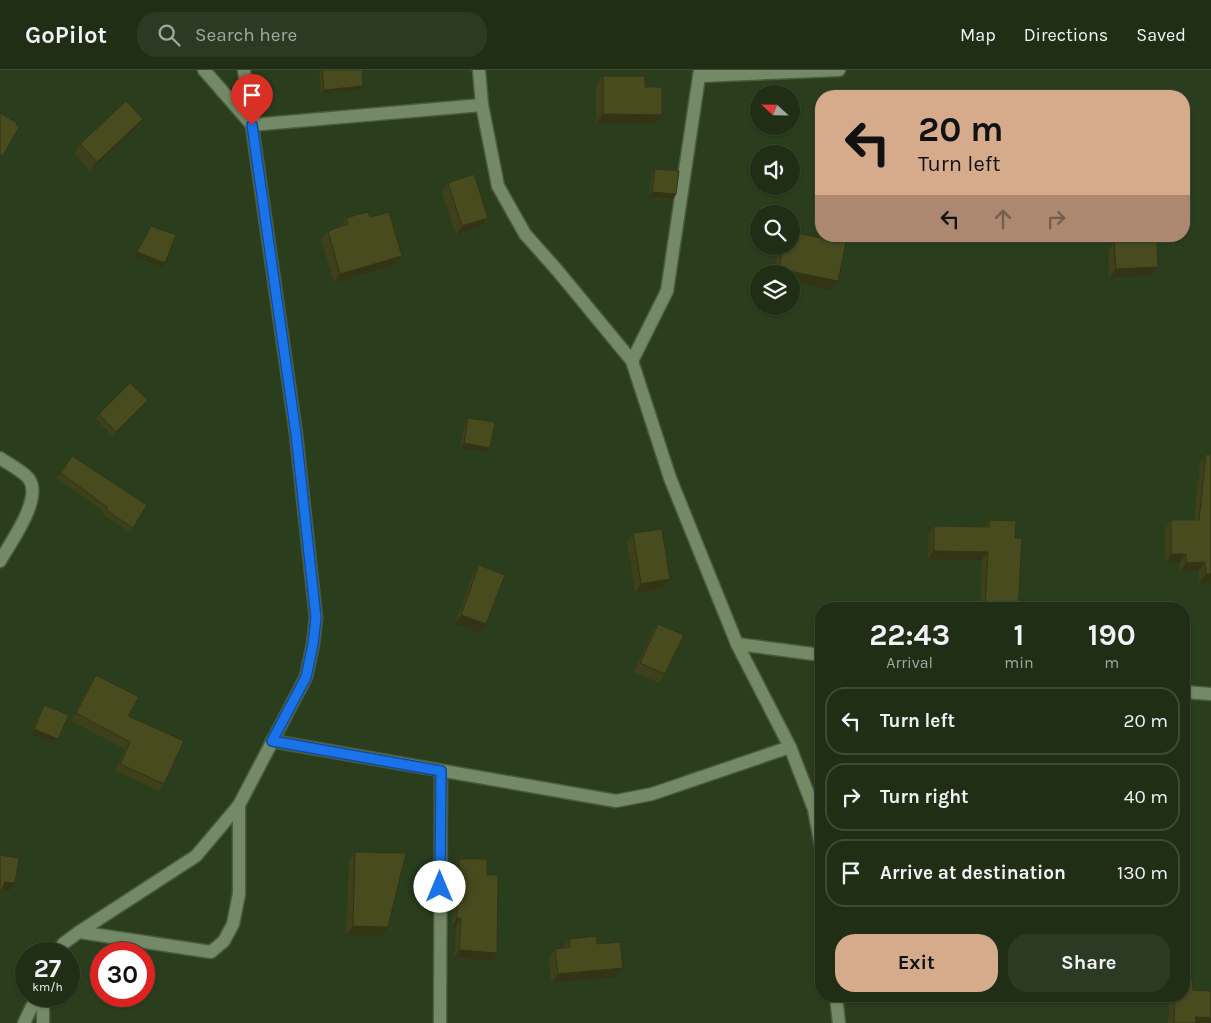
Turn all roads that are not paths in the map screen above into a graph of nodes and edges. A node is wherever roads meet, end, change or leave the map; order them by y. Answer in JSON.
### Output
{"nodes":[{"id":1,"x":204,"y":70,"type":"edge"},
{"id":2,"x":244,"y":70,"type":"edge"},
{"id":3,"x":480,"y":70,"type":"edge"},
{"id":4,"x":839,"y":70,"type":"edge"},
{"id":5,"x":700,"y":73,"type":"edge"},
{"id":6,"x":482,"y":105,"type":"junction"},
{"id":7,"x":252,"y":125,"type":"junction"},
{"id":8,"x":632,"y":361,"type":"junction"},
{"id":9,"x":0,"y":458,"type":"edge"},
{"id":10,"x":0,"y":561,"type":"edge"},
{"id":11,"x":737,"y":644,"type":"junction"},
{"id":12,"x":815,"y":654,"type":"edge"},
{"id":13,"x":1190,"y":692,"type":"edge"},
{"id":14,"x":1211,"y":694,"type":"edge"},
{"id":15,"x":272,"y":741,"type":"junction"},
{"id":16,"x":790,"y":747,"type":"junction"},
{"id":17,"x":441,"y":771,"type":"junction"},
{"id":18,"x":239,"y":805,"type":"junction"},
{"id":19,"x":815,"y":814,"type":"edge"},
{"id":20,"x":79,"y":932,"type":"junction"},
{"id":21,"x":65,"y":942,"type":"edge"},
{"id":22,"x":837,"y":1002,"type":"edge"},
{"id":23,"x":32,"y":1007,"type":"edge"},
{"id":24,"x":43,"y":1007,"type":"edge"},
{"id":25,"x":24,"y":1023,"type":"edge"},
{"id":26,"x":42,"y":1023,"type":"edge"},
{"id":27,"x":440,"y":1023,"type":"edge"},
{"id":28,"x":839,"y":1023,"type":"edge"}],
"edges":[{"from":1,"to":7,"type":"street"},
{"from":2,"to":7,"type":"street"},
{"from":3,"to":6,"type":"street"},
{"from":4,"to":5,"type":"street"},
{"from":5,"to":8,"type":"street"},
{"from":6,"to":7,"type":"street"},
{"from":6,"to":8,"type":"street"},
{"from":7,"to":15,"type":"street"},
{"from":8,"to":11,"type":"street"},
{"from":9,"to":10,"type":"street"},
{"from":11,"to":12,"type":"street"},
{"from":11,"to":16,"type":"street"},
{"from":13,"to":14,"type":"street"},
{"from":15,"to":17,"type":"street"},
{"from":15,"to":18,"type":"street"},
{"from":16,"to":17,"type":"street"},
{"from":16,"to":19,"type":"street"},
{"from":17,"to":27,"type":"street"},
{"from":18,"to":20,"type":"street"},
{"from":18,"to":20,"type":"street"},
{"from":20,"to":21,"type":"street"},
{"from":22,"to":28,"type":"street"},
{"from":23,"to":25,"type":"street"},
{"from":24,"to":26,"type":"street"}]}
